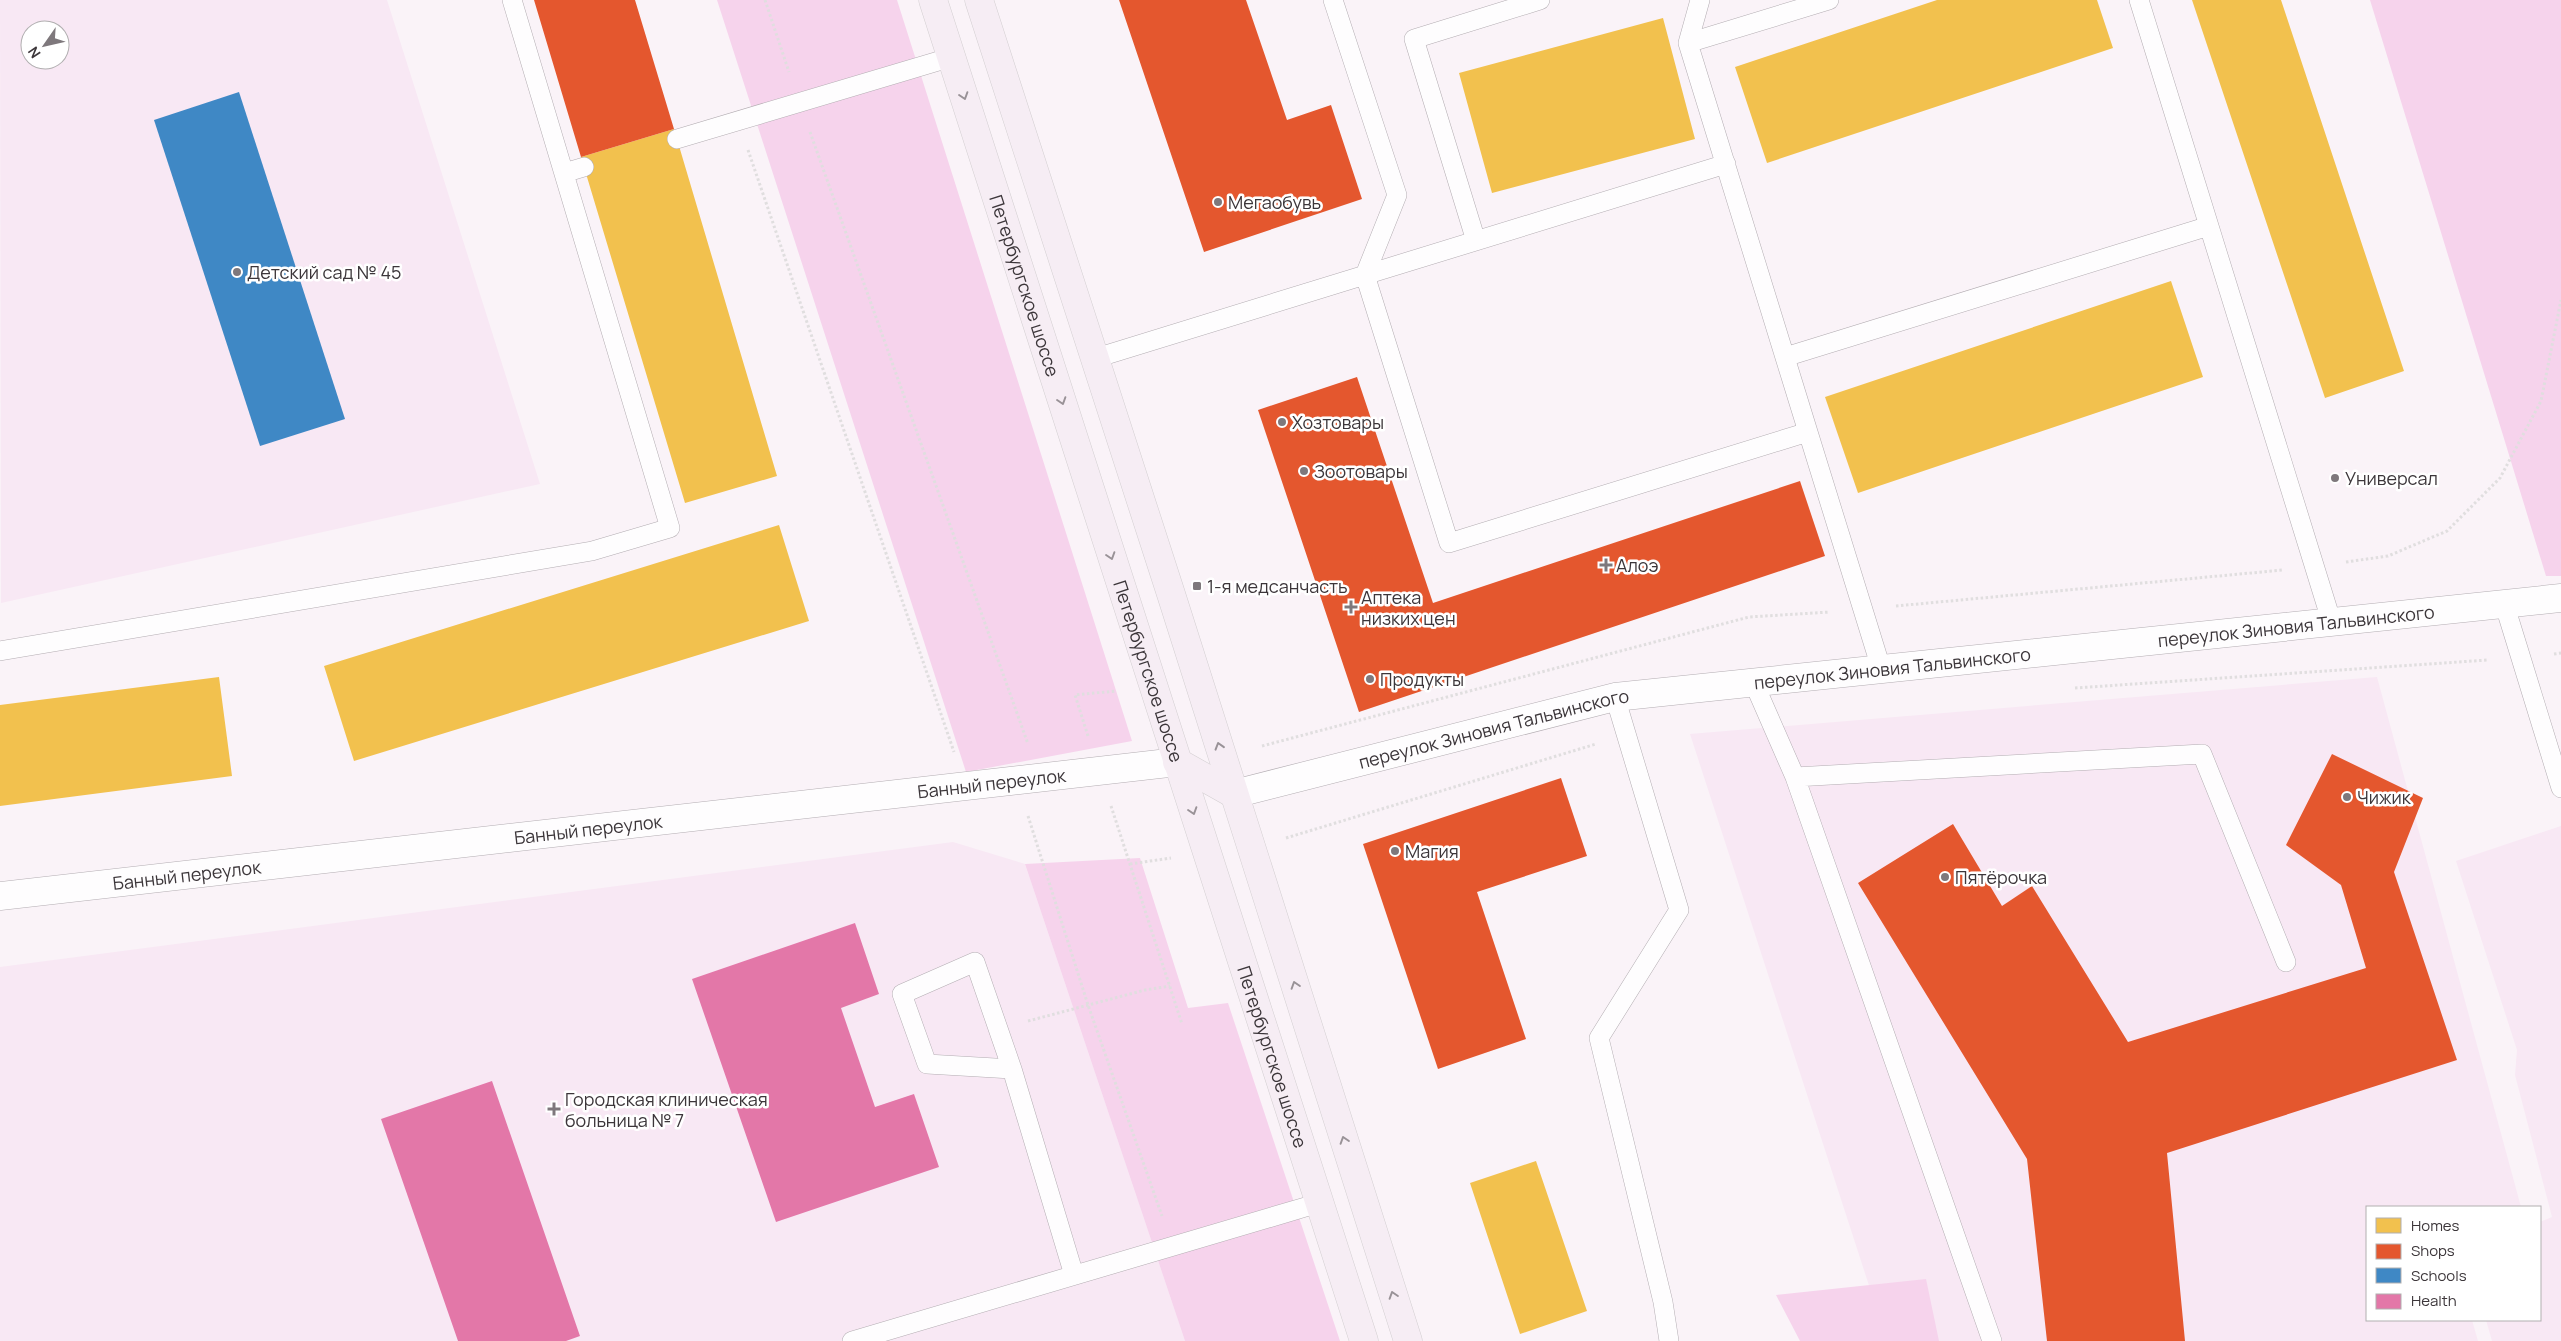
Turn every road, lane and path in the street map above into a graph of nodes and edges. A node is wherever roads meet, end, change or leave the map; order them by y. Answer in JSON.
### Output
{"nodes":[{"id":1,"x":512,"y":0,"type":"edge"},
{"id":2,"x":765,"y":0,"type":"edge"},
{"id":3,"x":933,"y":0,"type":"edge"},
{"id":4,"x":979,"y":0,"type":"edge"},
{"id":5,"x":1333,"y":0,"type":"edge"},
{"id":6,"x":1540,"y":0,"type":"edge"},
{"id":7,"x":1700,"y":0,"type":"edge"},
{"id":8,"x":1829,"y":0,"type":"edge"},
{"id":9,"x":2139,"y":0,"type":"edge"},
{"id":10,"x":1688,"y":43,"type":"junction"},
{"id":11,"x":952,"y":57,"type":"junction"},
{"id":12,"x":800,"y":102,"type":"junction"},
{"id":13,"x":738,"y":121,"type":"junction"},
{"id":14,"x":677,"y":139,"type":"dead end"},
{"id":15,"x":1726,"y":164,"type":"junction"},
{"id":16,"x":584,"y":167,"type":"dead end"},
{"id":17,"x":564,"y":173,"type":"junction"},
{"id":18,"x":2209,"y":226,"type":"junction"},
{"id":19,"x":1476,"y":241,"type":"junction"},
{"id":20,"x":1365,"y":275,"type":"junction"},
{"id":21,"x":1785,"y":356,"type":"junction"},
{"id":22,"x":1096,"y":358,"type":"junction"},
{"id":23,"x":1808,"y":432,"type":"junction"},
{"id":24,"x":2561,"y":598,"type":"edge"},
{"id":25,"x":2504,"y":603,"type":"junction"},
{"id":26,"x":1863,"y":609,"type":"junction"},
{"id":27,"x":2330,"y":620,"type":"junction"},
{"id":28,"x":0,"y":651,"type":"edge"},
{"id":29,"x":2561,"y":653,"type":"edge"},
{"id":30,"x":2521,"y":658,"type":"junction"},
{"id":31,"x":1881,"y":668,"type":"junction"},
{"id":32,"x":1753,"y":681,"type":"junction"},
{"id":33,"x":2074,"y":688,"type":"dead end"},
{"id":34,"x":1615,"y":697,"type":"junction"},
{"id":35,"x":1627,"y":735,"type":"junction"},
{"id":36,"x":1262,"y":746,"type":"dead end"},
{"id":37,"x":1177,"y":762,"type":"junction"},
{"id":38,"x":1100,"y":770,"type":"junction"},
{"id":39,"x":1794,"y":776,"type":"junction"},
{"id":40,"x":1028,"y":778,"type":"junction"},
{"id":41,"x":965,"y":786,"type":"junction"},
{"id":42,"x":2561,"y":788,"type":"edge"},
{"id":43,"x":1234,"y":794,"type":"junction"},
{"id":44,"x":1250,"y":844,"type":"junction"},
{"id":45,"x":1206,"y":853,"type":"junction"},
{"id":46,"x":1130,"y":864,"type":"junction"},
{"id":47,"x":0,"y":896,"type":"edge"},
{"id":48,"x":2286,"y":962,"type":"dead end"},
{"id":49,"x":1170,"y":986,"type":"junction"},
{"id":50,"x":1088,"y":1005,"type":"junction"},
{"id":51,"x":1182,"y":1024,"type":"dead end"},
{"id":52,"x":999,"y":1029,"type":"junction"},
{"id":53,"x":1012,"y":1068,"type":"junction"},
{"id":54,"x":1360,"y":1190,"type":"junction"},
{"id":55,"x":1319,"y":1203,"type":"junction"},
{"id":56,"x":1173,"y":1246,"type":"junction"},
{"id":57,"x":1074,"y":1276,"type":"junction"},
{"id":58,"x":852,"y":1341,"type":"edge"},
{"id":59,"x":1364,"y":1341,"type":"edge"},
{"id":60,"x":1408,"y":1341,"type":"edge"},
{"id":61,"x":1669,"y":1341,"type":"edge"},
{"id":62,"x":1992,"y":1341,"type":"edge"}],
"edges":[{"from":1,"to":17,"type":"lane"},
{"from":2,"to":12,"type":"path"},
{"from":3,"to":11,"type":"main road","name":"Петербургское шоссе"},
{"from":4,"to":22,"type":"main road"},
{"from":5,"to":20,"type":"lane"},
{"from":6,"to":19,"type":"lane"},
{"from":7,"to":10,"type":"lane"},
{"from":8,"to":10,"type":"lane"},
{"from":9,"to":18,"type":"lane"},
{"from":10,"to":15,"type":"lane"},
{"from":11,"to":12,"type":"lane"},
{"from":11,"to":37,"type":"main road","name":"Петербургское шоссе","one_way":true},
{"from":12,"to":13,"type":"lane"},
{"from":12,"to":40,"type":"path"},
{"from":13,"to":14,"type":"lane"},
{"from":13,"to":41,"type":"path"},
{"from":15,"to":19,"type":"lane"},
{"from":15,"to":21,"type":"lane"},
{"from":16,"to":17,"type":"lane"},
{"from":17,"to":28,"type":"lane"},
{"from":18,"to":21,"type":"lane"},
{"from":18,"to":27,"type":"lane"},
{"from":19,"to":20,"type":"lane"},
{"from":20,"to":22,"type":"lane"},
{"from":20,"to":23,"type":"lane"},
{"from":21,"to":23,"type":"lane"},
{"from":43,"to":22,"type":"main road","one_way":true},
{"from":23,"to":26,"type":"lane"},
{"from":24,"to":25,"type":"street","name":"переулок Зиновия Тальвинского"},
{"from":25,"to":27,"type":"street","name":"переулок Зиновия Тальвинского"},
{"from":25,"to":30,"type":"lane"},
{"from":26,"to":31,"type":"lane"},
{"from":26,"to":36,"type":"path"},
{"from":27,"to":31,"type":"street","name":"переулок Зиновия Тальвинского"},
{"from":29,"to":30,"type":"path"},
{"from":30,"to":33,"type":"path"},
{"from":30,"to":42,"type":"lane"},
{"from":31,"to":32,"type":"street","name":"переулок Зиновия Тальвинского"},
{"from":32,"to":34,"type":"street","name":"переулок Зиновия Тальвинского"},
{"from":32,"to":39,"type":"lane"},
{"from":34,"to":35,"type":"lane"},
{"from":34,"to":43,"type":"street","name":"переулок Зиновия Тальвинского"},
{"from":35,"to":44,"type":"path"},
{"from":35,"to":61,"type":"lane"},
{"from":37,"to":38,"type":"street","name":"Банный переулок"},
{"from":37,"to":43,"type":"main road"},
{"from":37,"to":45,"type":"main road","name":"Петербургское шоссе","one_way":true},
{"from":38,"to":40,"type":"street","name":"Банный переулок"},
{"from":38,"to":46,"type":"path"},
{"from":39,"to":48,"type":"lane"},
{"from":39,"to":62,"type":"lane"},
{"from":40,"to":41,"type":"street","name":"Банный переулок"},
{"from":40,"to":50,"type":"path"},
{"from":41,"to":47,"type":"street","name":"Банный переулок"},
{"from":43,"to":44,"type":"main road"},
{"from":54,"to":44,"type":"main road","one_way":true},
{"from":45,"to":46,"type":"path"},
{"from":45,"to":55,"type":"main road","name":"Петербургское шоссе"},
{"from":46,"to":49,"type":"path"},
{"from":49,"to":50,"type":"path"},
{"from":49,"to":51,"type":"path"},
{"from":50,"to":52,"type":"path"},
{"from":50,"to":56,"type":"path"},
{"from":52,"to":53,"type":"lane"},
{"from":52,"to":53,"type":"lane"},
{"from":53,"to":57,"type":"lane"},
{"from":54,"to":55,"type":"main road"},
{"from":60,"to":54,"type":"main road","one_way":true},
{"from":55,"to":56,"type":"lane"},
{"from":55,"to":59,"type":"main road","name":"Петербургское шоссе"},
{"from":56,"to":57,"type":"lane"},
{"from":57,"to":58,"type":"lane"}]}
